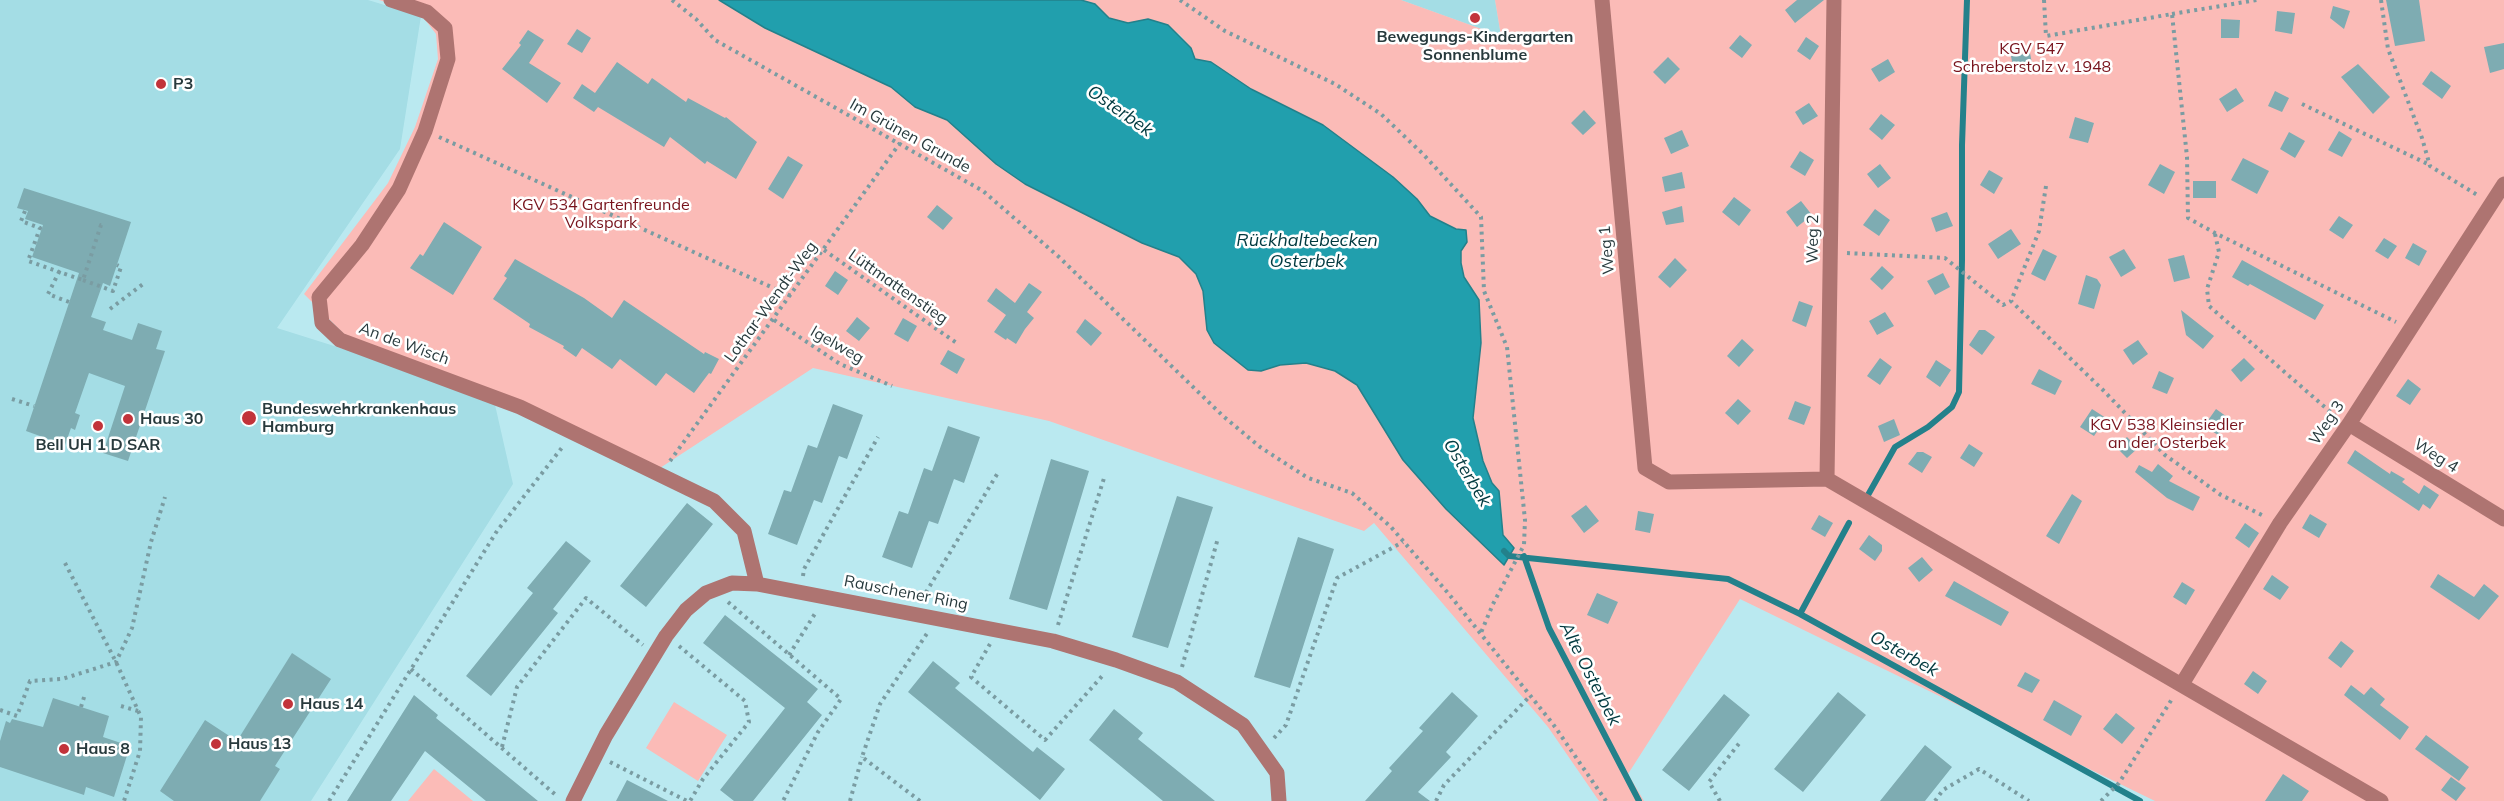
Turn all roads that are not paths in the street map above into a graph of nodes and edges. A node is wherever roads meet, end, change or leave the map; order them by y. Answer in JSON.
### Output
{"nodes":[{"id":1,"x":391,"y":0,"type":"edge"},
{"id":2,"x":1602,"y":0,"type":"edge"},
{"id":3,"x":1834,"y":0,"type":"edge"},
{"id":4,"x":2504,"y":184,"type":"edge"},
{"id":5,"x":2349,"y":424,"type":"junction"},
{"id":6,"x":1827,"y":479,"type":"junction"},
{"id":7,"x":2504,"y":519,"type":"edge"},
{"id":8,"x":757,"y":584,"type":"junction"},
{"id":9,"x":2182,"y":684,"type":"junction"},
{"id":10,"x":573,"y":801,"type":"edge"},
{"id":11,"x":1279,"y":801,"type":"edge"},
{"id":12,"x":2381,"y":801,"type":"edge"}],
"edges":[{"from":1,"to":8,"type":"street","name":"An de Wisch"},
{"from":2,"to":6,"type":"street","name":"Weg 1"},
{"from":3,"to":6,"type":"street","name":"Weg 2"},
{"from":4,"to":5,"type":"street","name":"Weg 3"},
{"from":5,"to":7,"type":"street","name":"Weg 4"},
{"from":5,"to":9,"type":"street","name":"Weg 3"},
{"from":6,"to":9,"type":"street"},
{"from":8,"to":10,"type":"street","name":"Rauschener Ring"},
{"from":8,"to":11,"type":"street","name":"Rauschener Ring"},
{"from":9,"to":12,"type":"street"}]}
